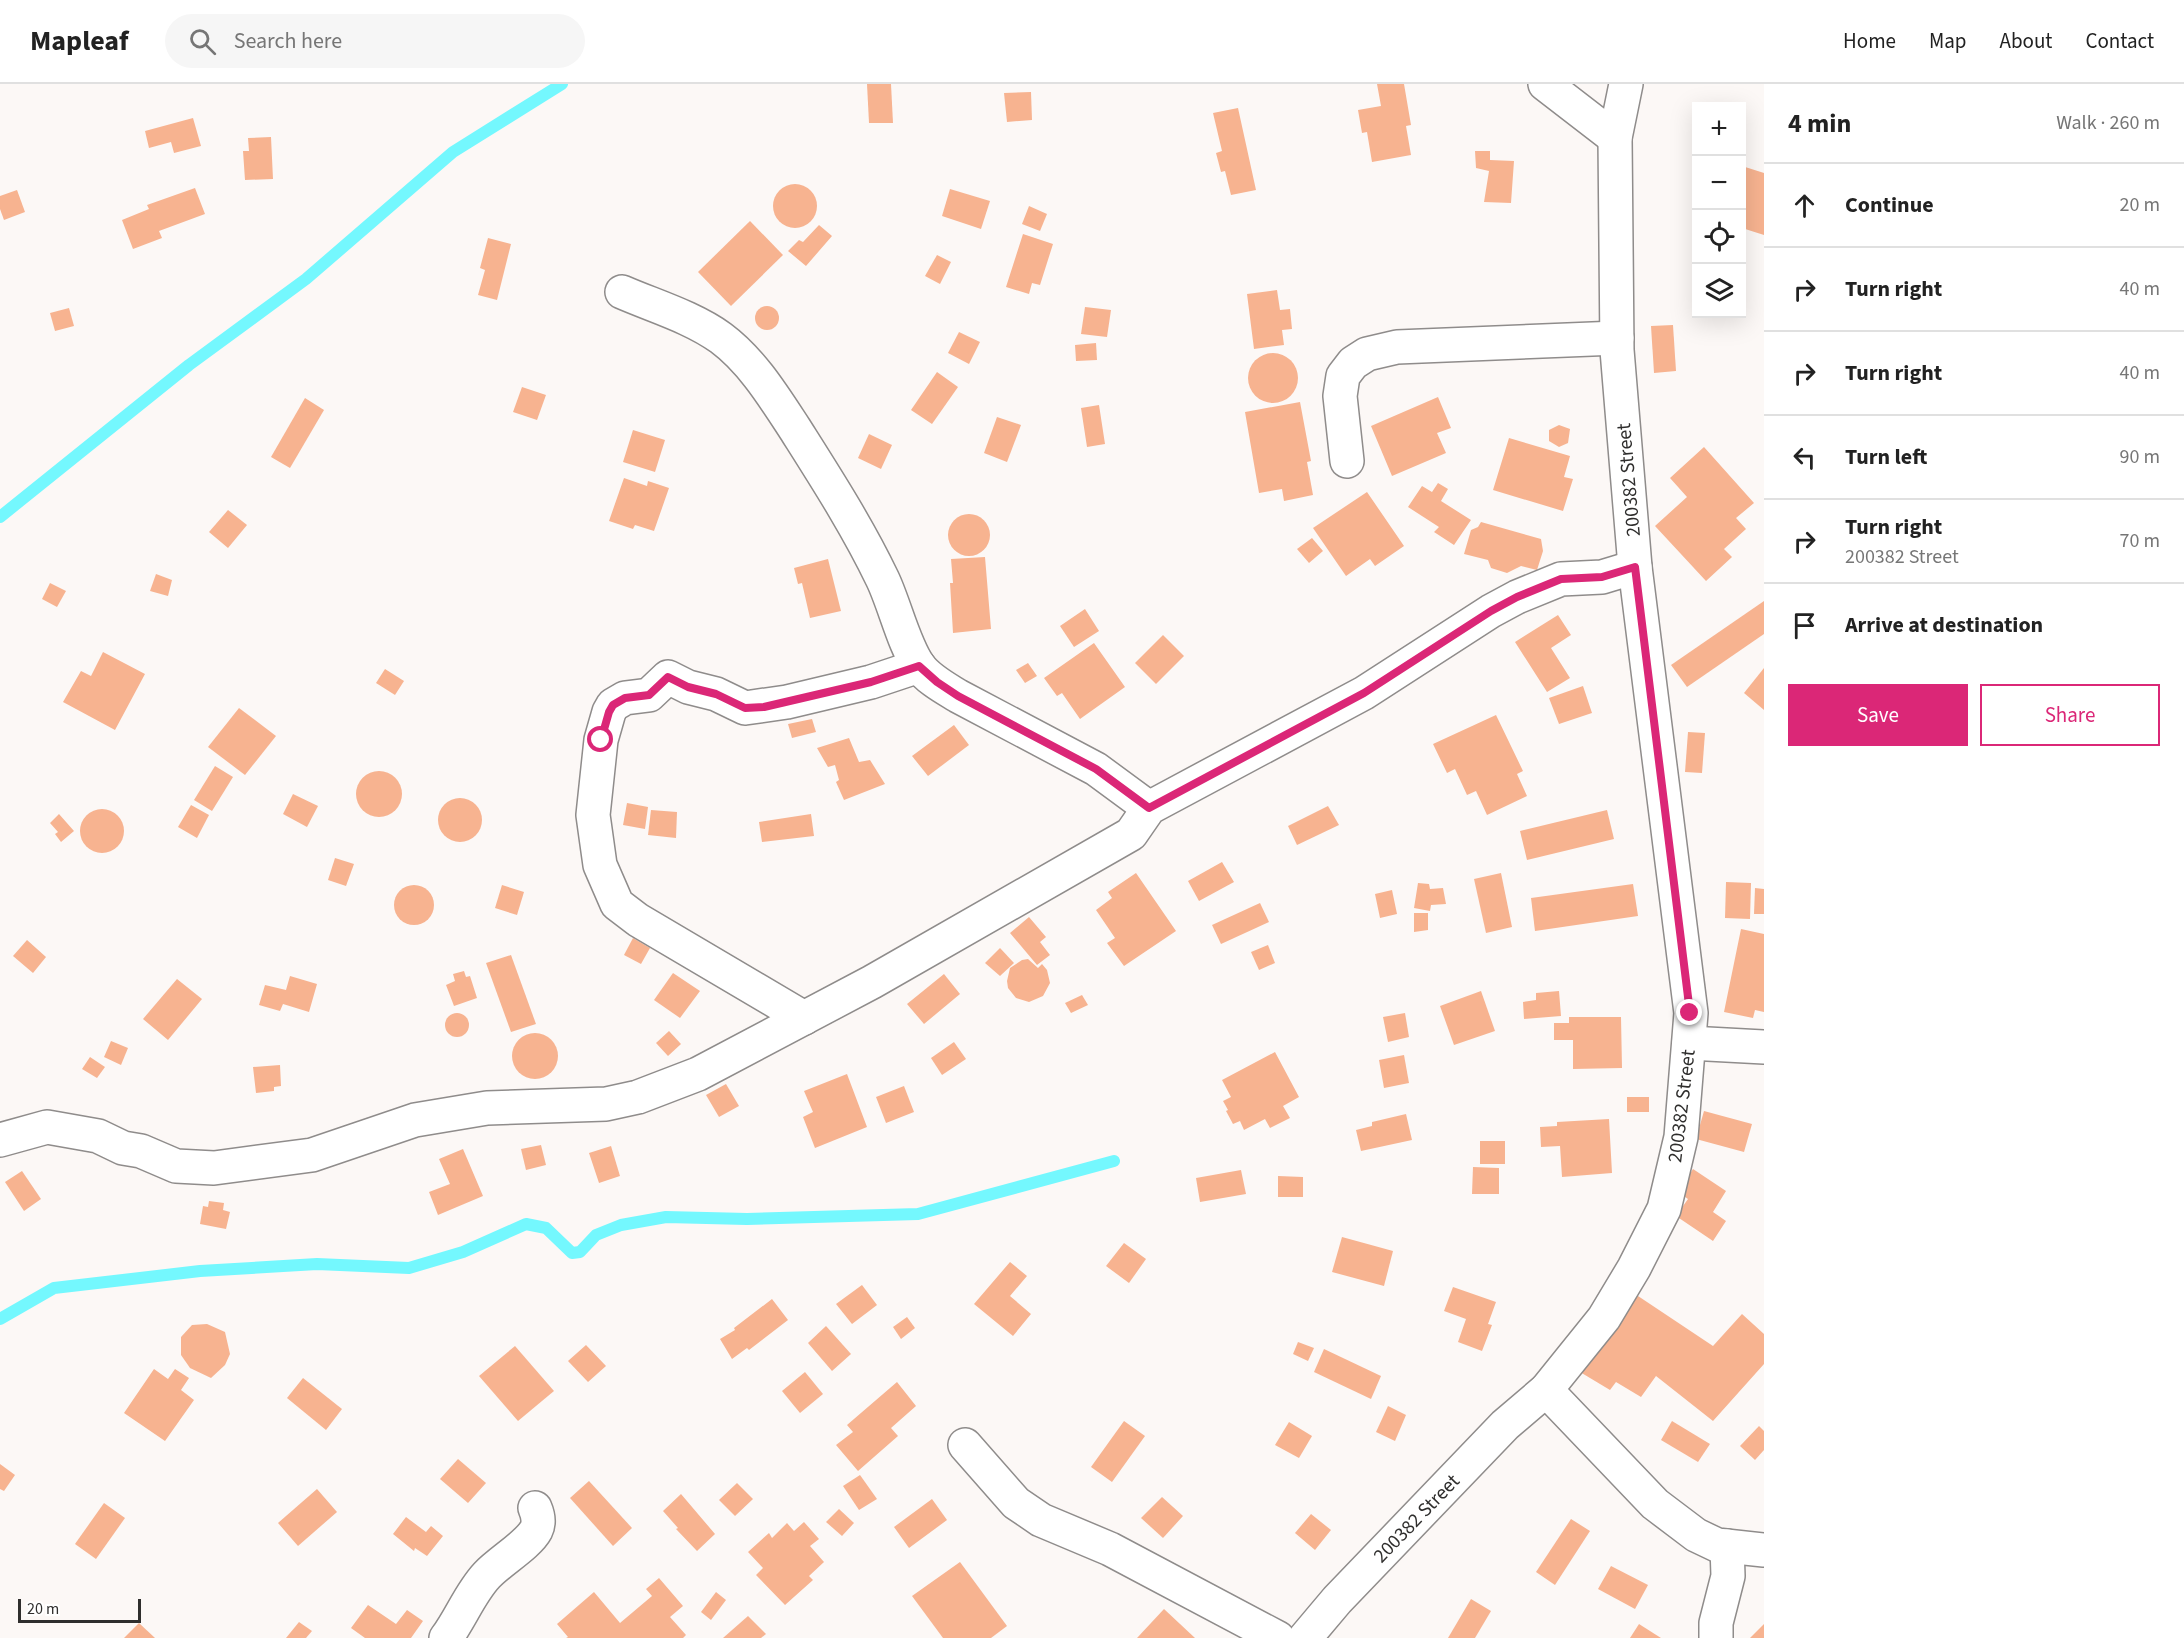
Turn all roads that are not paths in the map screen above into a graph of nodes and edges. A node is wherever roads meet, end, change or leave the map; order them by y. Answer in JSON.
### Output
{"nodes":[{"id":1,"x":1545,"y":84,"type":"edge"},
{"id":2,"x":1626,"y":84,"type":"edge"},
{"id":3,"x":1615,"y":138,"type":"junction"},
{"id":4,"x":622,"y":292,"type":"dead end"},
{"id":5,"x":1617,"y":338,"type":"junction"},
{"id":6,"x":1347,"y":461,"type":"dead end"},
{"id":7,"x":1635,"y":567,"type":"junction"},
{"id":8,"x":919,"y":666,"type":"junction"},
{"id":9,"x":1149,"y":808,"type":"junction"},
{"id":10,"x":804,"y":1018,"type":"junction"},
{"id":11,"x":1689,"y":1043,"type":"junction"},
{"id":12,"x":1764,"y":1047,"type":"edge"},
{"id":13,"x":0,"y":1140,"type":"edge"},
{"id":14,"x":1546,"y":1390,"type":"junction"},
{"id":15,"x":965,"y":1445,"type":"dead end"},
{"id":16,"x":535,"y":1508,"type":"dead end"},
{"id":17,"x":1727,"y":1546,"type":"junction"},
{"id":18,"x":1764,"y":1550,"type":"edge"},
{"id":19,"x":446,"y":1638,"type":"edge"},
{"id":20,"x":1278,"y":1638,"type":"edge"},
{"id":21,"x":1305,"y":1638,"type":"edge"},
{"id":22,"x":1716,"y":1638,"type":"edge"}],
"edges":[{"from":1,"to":3,"type":"street"},
{"from":2,"to":3,"type":"street","name":"200382 Street"},
{"from":3,"to":5,"type":"street","name":"200382 Street"},
{"from":4,"to":8,"type":"street"},
{"from":5,"to":6,"type":"street"},
{"from":5,"to":7,"type":"street","name":"200382 Street"},
{"from":7,"to":9,"type":"street"},
{"from":7,"to":11,"type":"street","name":"200382 Street"},
{"from":8,"to":9,"type":"street"},
{"from":8,"to":10,"type":"street"},
{"from":9,"to":10,"type":"street"},
{"from":10,"to":13,"type":"street"},
{"from":11,"to":12,"type":"street"},
{"from":11,"to":14,"type":"street","name":"200382 Street"},
{"from":14,"to":17,"type":"street"},
{"from":14,"to":21,"type":"street","name":"200382 Street"},
{"from":15,"to":20,"type":"street"},
{"from":16,"to":19,"type":"street"},
{"from":17,"to":18,"type":"street"},
{"from":17,"to":22,"type":"street"}]}
